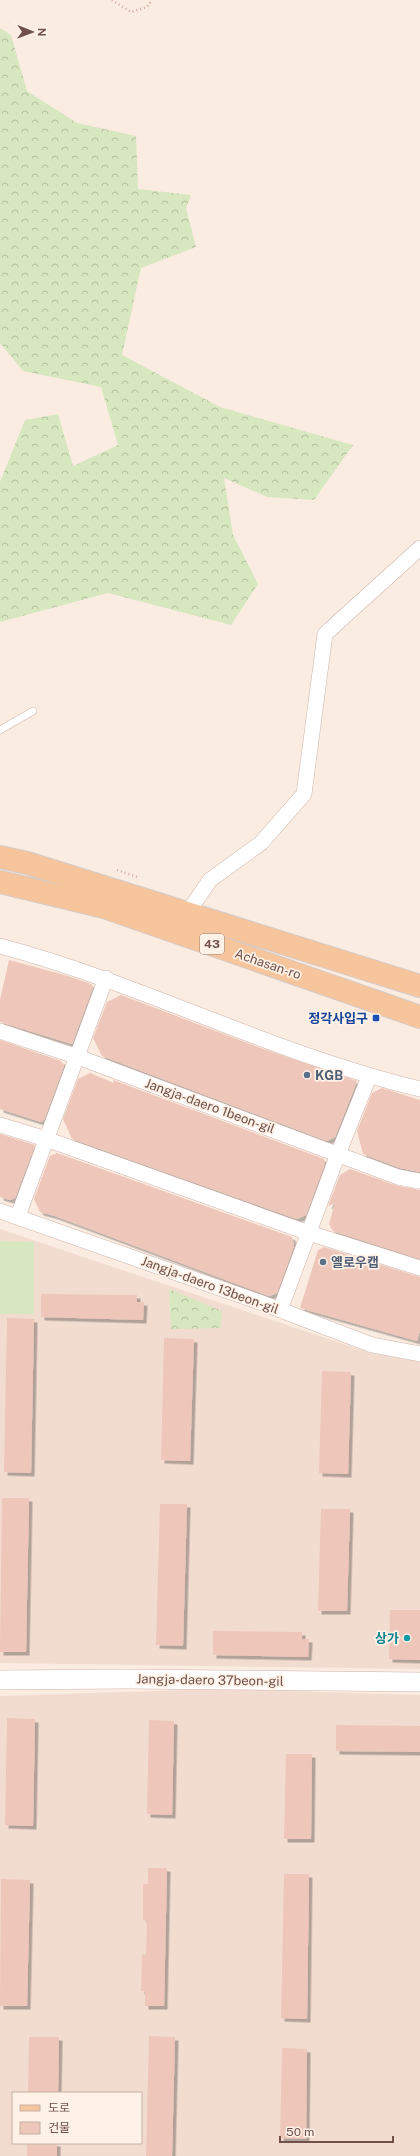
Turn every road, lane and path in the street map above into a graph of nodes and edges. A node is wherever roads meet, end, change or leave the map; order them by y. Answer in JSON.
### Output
{"nodes":[{"id":1,"x":112,"y":0,"type":"edge"},
{"id":2,"x":152,"y":0,"type":"edge"},
{"id":3,"x":420,"y":548,"type":"edge"},
{"id":4,"x":33,"y":711,"type":"dead end"},
{"id":5,"x":0,"y":730,"type":"edge"},
{"id":6,"x":0,"y":857,"type":"edge"},
{"id":7,"x":0,"y":882,"type":"edge"},
{"id":8,"x":188,"y":913,"type":"junction"},
{"id":9,"x":180,"y":934,"type":"junction"},
{"id":10,"x":0,"y":946,"type":"edge"},
{"id":11,"x":106,"y":978,"type":"junction"},
{"id":12,"x":420,"y":986,"type":"edge"},
{"id":13,"x":420,"y":1017,"type":"edge"},
{"id":14,"x":0,"y":1031,"type":"edge"},
{"id":15,"x":78,"y":1057,"type":"junction"},
{"id":16,"x":369,"y":1077,"type":"junction"},
{"id":17,"x":420,"y":1089,"type":"edge"},
{"id":18,"x":0,"y":1125,"type":"edge"},
{"id":19,"x":46,"y":1139,"type":"junction"},
{"id":20,"x":338,"y":1154,"type":"junction"},
{"id":21,"x":420,"y":1181,"type":"edge"},
{"id":22,"x":0,"y":1211,"type":"edge"},
{"id":23,"x":18,"y":1216,"type":"junction"},
{"id":24,"x":309,"y":1233,"type":"junction"},
{"id":25,"x":420,"y":1268,"type":"edge"},
{"id":26,"x":280,"y":1310,"type":"junction"},
{"id":27,"x":420,"y":1354,"type":"edge"},
{"id":28,"x":0,"y":1680,"type":"edge"},
{"id":29,"x":420,"y":1682,"type":"edge"}],
"edges":[{"from":1,"to":2,"type":"path"},
{"from":3,"to":8,"type":"street"},
{"from":4,"to":5,"type":"lane"},
{"from":6,"to":8,"type":"main road","name":"Achasan-ro","number":"43"},
{"from":7,"to":9,"type":"main road","name":"Achasan-ro","number":"43"},
{"from":8,"to":9,"type":"street"},
{"from":8,"to":12,"type":"main road","name":"Achasan-ro","number":"43"},
{"from":9,"to":13,"type":"main road","name":"Achasan-ro","number":"43"},
{"from":10,"to":11,"type":"street"},
{"from":11,"to":15,"type":"street"},
{"from":11,"to":16,"type":"street"},
{"from":14,"to":15,"type":"street","name":"Jangja-daero 1beon-gil"},
{"from":15,"to":19,"type":"street"},
{"from":15,"to":20,"type":"street","name":"Jangja-daero 1beon-gil"},
{"from":16,"to":17,"type":"street"},
{"from":16,"to":20,"type":"street"},
{"from":18,"to":19,"type":"street"},
{"from":19,"to":23,"type":"street"},
{"from":19,"to":24,"type":"street"},
{"from":20,"to":21,"type":"street","name":"Jangja-daero 1beon-gil"},
{"from":20,"to":24,"type":"street"},
{"from":22,"to":23,"type":"street","name":"Jangja-daero 13beon-gil"},
{"from":23,"to":26,"type":"street","name":"Jangja-daero 13beon-gil"},
{"from":24,"to":25,"type":"street"},
{"from":24,"to":26,"type":"street"},
{"from":26,"to":27,"type":"street","name":"Jangja-daero 13beon-gil"},
{"from":28,"to":29,"type":"street","name":"Jangja-daero 37beon-gil"}]}
